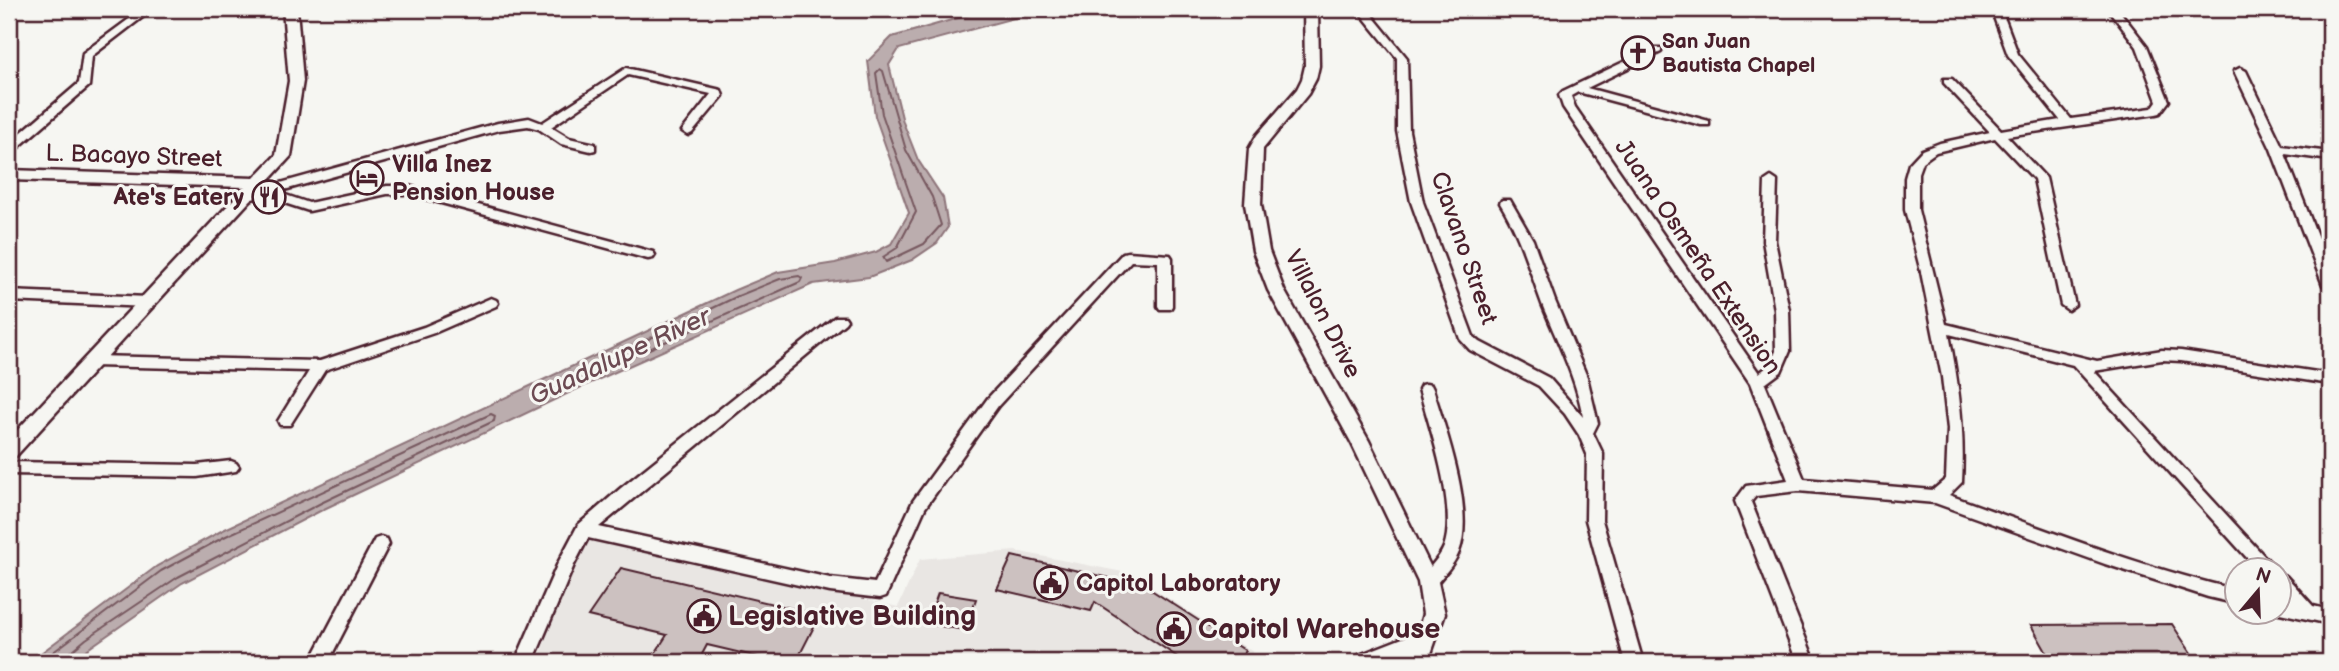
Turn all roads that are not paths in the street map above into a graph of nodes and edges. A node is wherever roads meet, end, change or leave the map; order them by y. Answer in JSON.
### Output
{"nodes":[{"id":1,"x":290,"y":9,"type":"edge"},
{"id":2,"x":1311,"y":9,"type":"edge"},
{"id":3,"x":1362,"y":9,"type":"edge"},
{"id":4,"x":1996,"y":9,"type":"edge"},
{"id":5,"x":2113,"y":9,"type":"edge"},
{"id":6,"x":140,"y":14,"type":"dead end"},
{"id":7,"x":1657,"y":50,"type":"dead end"},
{"id":8,"x":2240,"y":71,"type":"dead end"},
{"id":9,"x":1948,"y":81,"type":"dead end"},
{"id":10,"x":1580,"y":89,"type":"junction"},
{"id":11,"x":1705,"y":122,"type":"dead end"},
{"id":12,"x":2068,"y":122,"type":"junction"},
{"id":13,"x":543,"y":127,"type":"junction"},
{"id":14,"x":688,"y":131,"type":"dead end"},
{"id":15,"x":1997,"y":134,"type":"junction"},
{"id":16,"x":591,"y":147,"type":"dead end"},
{"id":17,"x":9,"y":149,"type":"edge"},
{"id":18,"x":2277,"y":149,"type":"junction"},
{"id":19,"x":2330,"y":156,"type":"edge"},
{"id":20,"x":9,"y":175,"type":"edge"},
{"id":21,"x":1771,"y":181,"type":"dead end"},
{"id":22,"x":260,"y":187,"type":"junction"},
{"id":23,"x":1506,"y":203,"type":"dead end"},
{"id":24,"x":2312,"y":242,"type":"junction"},
{"id":25,"x":2330,"y":244,"type":"edge"},
{"id":26,"x":648,"y":255,"type":"dead end"},
{"id":27,"x":2330,"y":285,"type":"edge"},
{"id":28,"x":9,"y":296,"type":"edge"},
{"id":29,"x":148,"y":302,"type":"junction"},
{"id":30,"x":491,"y":303,"type":"dead end"},
{"id":31,"x":2068,"y":305,"type":"dead end"},
{"id":32,"x":1165,"y":306,"type":"dead end"},
{"id":33,"x":840,"y":320,"type":"dead end"},
{"id":34,"x":1939,"y":327,"type":"junction"},
{"id":35,"x":92,"y":361,"type":"junction"},
{"id":36,"x":2079,"y":363,"type":"junction"},
{"id":37,"x":320,"y":366,"type":"junction"},
{"id":38,"x":2330,"y":379,"type":"edge"},
{"id":39,"x":1756,"y":382,"type":"junction"},
{"id":40,"x":1426,"y":389,"type":"dead end"},
{"id":41,"x":285,"y":421,"type":"dead end"},
{"id":42,"x":1585,"y":433,"type":"junction"},
{"id":43,"x":10,"y":447,"type":"edge"},
{"id":44,"x":231,"y":467,"type":"dead end"},
{"id":45,"x":9,"y":468,"type":"edge"},
{"id":46,"x":1798,"y":485,"type":"junction"},
{"id":47,"x":1936,"y":498,"type":"junction"},
{"id":48,"x":584,"y":530,"type":"junction"},
{"id":49,"x":381,"y":544,"type":"dead end"},
{"id":50,"x":2257,"y":556,"type":"edge"},
{"id":51,"x":1428,"y":582,"type":"junction"},
{"id":52,"x":2224,"y":594,"type":"edge"},
{"id":53,"x":2294,"y":596,"type":"edge"},
{"id":54,"x":2294,"y":609,"type":"edge"},
{"id":55,"x":2308,"y":612,"type":"junction"},
{"id":56,"x":2330,"y":617,"type":"edge"},
{"id":57,"x":1424,"y":639,"type":"junction"},
{"id":58,"x":319,"y":662,"type":"edge"},
{"id":59,"x":524,"y":662,"type":"edge"},
{"id":60,"x":1367,"y":662,"type":"edge"},
{"id":61,"x":1415,"y":662,"type":"edge"},
{"id":62,"x":1634,"y":662,"type":"edge"},
{"id":63,"x":1806,"y":662,"type":"edge"}],
"edges":[{"from":1,"to":22,"type":"street"},
{"from":2,"to":51,"type":"street","name":"Villalon Drive"},
{"from":3,"to":42,"type":"street","name":"Clavano Street"},
{"from":4,"to":12,"type":"street"},
{"from":5,"to":12,"type":"street"},
{"from":6,"to":17,"type":"street"},
{"from":7,"to":10,"type":"street"},
{"from":8,"to":18,"type":"street"},
{"from":9,"to":15,"type":"street"},
{"from":10,"to":11,"type":"street"},
{"from":10,"to":39,"type":"street","name":"Juana Osmeña Extension"},
{"from":12,"to":15,"type":"street"},
{"from":13,"to":14,"type":"street"},
{"from":13,"to":16,"type":"street"},
{"from":13,"to":22,"type":"street"},
{"from":15,"to":31,"type":"street"},
{"from":15,"to":34,"type":"street"},
{"from":18,"to":19,"type":"street"},
{"from":18,"to":24,"type":"street"},
{"from":20,"to":22,"type":"street","name":"L. Bacayo Street"},
{"from":21,"to":39,"type":"street"},
{"from":22,"to":26,"type":"street"},
{"from":22,"to":29,"type":"street"},
{"from":23,"to":42,"type":"street"},
{"from":24,"to":25,"type":"street"},
{"from":24,"to":27,"type":"street"},
{"from":28,"to":29,"type":"street"},
{"from":29,"to":35,"type":"street"},
{"from":30,"to":37,"type":"street"},
{"from":32,"to":48,"type":"street"},
{"from":33,"to":48,"type":"street"},
{"from":34,"to":36,"type":"street"},
{"from":34,"to":47,"type":"street"},
{"from":35,"to":37,"type":"street"},
{"from":35,"to":43,"type":"street"},
{"from":36,"to":38,"type":"street"},
{"from":36,"to":50,"type":"street"},
{"from":37,"to":41,"type":"street"},
{"from":39,"to":46,"type":"street","name":"Juana Osmeña Extension"},
{"from":40,"to":51,"type":"street"},
{"from":42,"to":62,"type":"street","name":"Clavano Street"},
{"from":44,"to":45,"type":"street"},
{"from":46,"to":47,"type":"street"},
{"from":46,"to":63,"type":"street"},
{"from":47,"to":52,"type":"street"},
{"from":48,"to":59,"type":"street"},
{"from":49,"to":58,"type":"street"},
{"from":51,"to":57,"type":"street","name":"Villalon Drive"},
{"from":53,"to":55,"type":"street"},
{"from":54,"to":55,"type":"street"},
{"from":55,"to":56,"type":"street"},
{"from":57,"to":60,"type":"street"},
{"from":57,"to":61,"type":"street","name":"Villalon Drive"}]}
